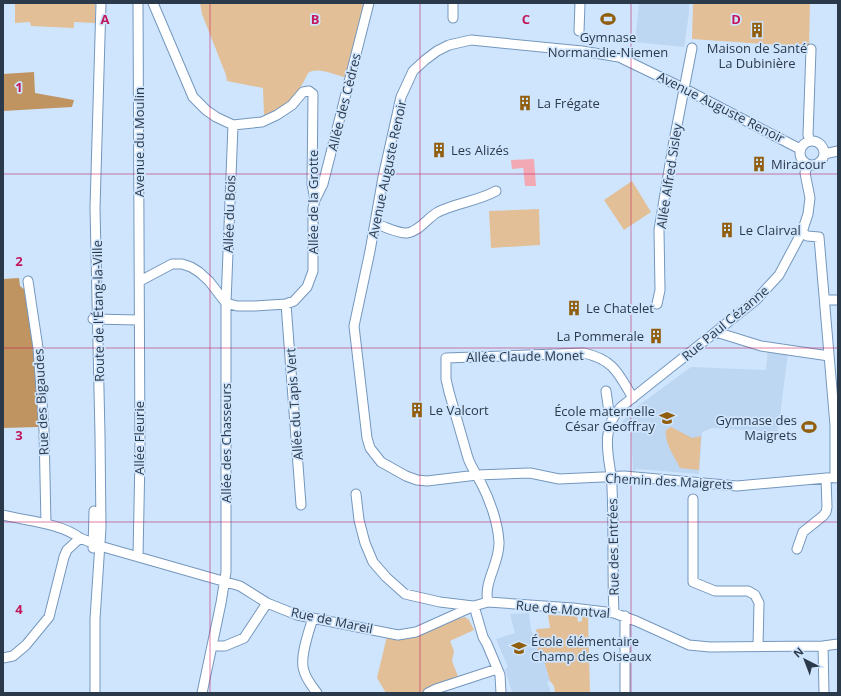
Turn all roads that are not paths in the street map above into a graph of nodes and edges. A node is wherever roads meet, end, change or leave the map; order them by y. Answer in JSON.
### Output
{"nodes":[{"id":1,"x":96,"y":3,"type":"edge"},
{"id":2,"x":101,"y":3,"type":"edge"},
{"id":3,"x":138,"y":3,"type":"edge"},
{"id":4,"x":153,"y":3,"type":"edge"},
{"id":5,"x":369,"y":3,"type":"edge"},
{"id":6,"x":453,"y":3,"type":"edge"},
{"id":7,"x":580,"y":3,"type":"edge"},
{"id":8,"x":454,"y":18,"type":"dead end"},
{"id":9,"x":579,"y":32,"type":"dead end"},
{"id":10,"x":692,"y":48,"type":"dead end"},
{"id":11,"x":811,"y":49,"type":"dead end"},
{"id":12,"x":683,"y":88,"type":"junction"},
{"id":13,"x":233,"y":125,"type":"junction"},
{"id":14,"x":810,"y":141,"type":"junction"},
{"id":15,"x":800,"y":149,"type":"junction"},
{"id":16,"x":838,"y":151,"type":"edge"},
{"id":17,"x":824,"y":154,"type":"junction"},
{"id":18,"x":808,"y":164,"type":"junction"},
{"id":19,"x":496,"y":191,"type":"dead end"},
{"id":20,"x":315,"y":200,"type":"junction"},
{"id":21,"x":375,"y":224,"type":"junction"},
{"id":22,"x":802,"y":232,"type":"junction"},
{"id":23,"x":28,"y":281,"type":"dead end"},
{"id":24,"x":140,"y":281,"type":"junction"},
{"id":25,"x":825,"y":300,"type":"junction"},
{"id":26,"x":838,"y":300,"type":"edge"},
{"id":27,"x":226,"y":303,"type":"junction"},
{"id":28,"x":286,"y":304,"type":"junction"},
{"id":29,"x":657,"y":304,"type":"dead end"},
{"id":30,"x":95,"y":319,"type":"junction"},
{"id":31,"x":138,"y":320,"type":"junction"},
{"id":32,"x":716,"y":332,"type":"junction"},
{"id":33,"x":829,"y":356,"type":"junction"},
{"id":34,"x":606,"y":391,"type":"dead end"},
{"id":35,"x":633,"y":398,"type":"junction"},
{"id":36,"x":614,"y":415,"type":"junction"},
{"id":37,"x":837,"y":425,"type":"edge"},
{"id":38,"x":477,"y":475,"type":"junction"},
{"id":39,"x":611,"y":476,"type":"junction"},
{"id":40,"x":833,"y":478,"type":"edge"},
{"id":41,"x":356,"y":494,"type":"dead end"},
{"id":42,"x":693,"y":499,"type":"dead end"},
{"id":43,"x":301,"y":505,"type":"dead end"},
{"id":44,"x":3,"y":515,"type":"edge"},
{"id":45,"x":46,"y":524,"type":"junction"},
{"id":46,"x":80,"y":538,"type":"junction"},
{"id":47,"x":96,"y":545,"type":"junction"},
{"id":48,"x":797,"y":549,"type":"dead end"},
{"id":49,"x":138,"y":556,"type":"junction"},
{"id":50,"x":225,"y":582,"type":"junction"},
{"id":51,"x":488,"y":602,"type":"junction"},
{"id":52,"x":267,"y":603,"type":"junction"},
{"id":53,"x":474,"y":606,"type":"junction"},
{"id":54,"x":614,"y":613,"type":"junction"},
{"id":55,"x":625,"y":616,"type":"junction"},
{"id":56,"x":313,"y":618,"type":"junction"},
{"id":57,"x":838,"y":644,"type":"edge"},
{"id":58,"x":212,"y":646,"type":"junction"},
{"id":59,"x":758,"y":646,"type":"junction"},
{"id":60,"x":823,"y":646,"type":"junction"},
{"id":61,"x":3,"y":658,"type":"edge"},
{"id":62,"x":498,"y":669,"type":"junction"},
{"id":63,"x":95,"y":693,"type":"edge"},
{"id":64,"x":202,"y":693,"type":"edge"},
{"id":65,"x":317,"y":693,"type":"edge"},
{"id":66,"x":428,"y":693,"type":"edge"},
{"id":67,"x":501,"y":693,"type":"edge"},
{"id":68,"x":625,"y":693,"type":"edge"},
{"id":69,"x":824,"y":693,"type":"edge"}],
"edges":[{"from":1,"to":30,"type":"street","name":"Route de l'Étang-la-Ville"},
{"from":2,"to":30,"type":"street","name":"Route de l'Étang-la-Ville"},
{"from":3,"to":24,"type":"street","name":"Avenue du Moulin"},
{"from":4,"to":13,"type":"street"},
{"from":5,"to":20,"type":"street","name":"Allée des Cèdres"},
{"from":6,"to":8,"type":"street"},
{"from":7,"to":9,"type":"street"},
{"from":10,"to":12,"type":"street","name":"Allée Alfred Sisley"},
{"from":11,"to":14,"type":"street"},
{"from":12,"to":15,"type":"street","name":"Avenue Auguste Renoir"},
{"from":12,"to":21,"type":"street","name":"Avenue Auguste Renoir"},
{"from":12,"to":29,"type":"street","name":"Allée Alfred Sisley"},
{"from":13,"to":20,"type":"street","name":"Allée de la Grotte"},
{"from":13,"to":27,"type":"street","name":"Allée du Bois"},
{"from":14,"to":15,"type":"street"},
{"from":14,"to":17,"type":"street"},
{"from":15,"to":18,"type":"street"},
{"from":16,"to":17,"type":"street"},
{"from":17,"to":18,"type":"street"},
{"from":18,"to":22,"type":"street","name":"Rue Paul Cézanne"},
{"from":19,"to":21,"type":"street"},
{"from":20,"to":28,"type":"street","name":"Allée de la Grotte"},
{"from":21,"to":38,"type":"street","name":"Avenue Auguste Renoir"},
{"from":22,"to":25,"type":"street"},
{"from":22,"to":32,"type":"street","name":"Rue Paul Cézanne"},
{"from":23,"to":45,"type":"street","name":"Rue des Bigaudes"},
{"from":24,"to":27,"type":"street"},
{"from":24,"to":31,"type":"street","name":"Avenue du Moulin"},
{"from":25,"to":26,"type":"street"},
{"from":25,"to":33,"type":"street"},
{"from":27,"to":28,"type":"street"},
{"from":27,"to":50,"type":"street","name":"Allée des Chasseurs"},
{"from":28,"to":43,"type":"street","name":"Allée du Tapis Vert"},
{"from":30,"to":31,"type":"street"},
{"from":30,"to":47,"type":"street","name":"Route de l'Étang-la-Ville"},
{"from":31,"to":49,"type":"street","name":"Allée Fleurie"},
{"from":32,"to":33,"type":"street"},
{"from":32,"to":35,"type":"street","name":"Rue Paul Cézanne"},
{"from":33,"to":37,"type":"street"},
{"from":34,"to":36,"type":"street"},
{"from":35,"to":36,"type":"street","name":"Rue Paul Cézanne"},
{"from":35,"to":38,"type":"street","name":"Allée Claude Monet"},
{"from":36,"to":39,"type":"street","name":"Rue des Entrées"},
{"from":37,"to":40,"type":"street"},
{"from":38,"to":39,"type":"street","name":"Chemin des Maigrets"},
{"from":38,"to":51,"type":"street"},
{"from":39,"to":40,"type":"street","name":"Chemin des Maigrets"},
{"from":39,"to":54,"type":"street","name":"Rue des Entrées"},
{"from":40,"to":48,"type":"street"},
{"from":41,"to":53,"type":"street"},
{"from":42,"to":59,"type":"street"},
{"from":44,"to":45,"type":"street","name":"Rue de Mareil"},
{"from":45,"to":46,"type":"street","name":"Rue de Mareil"},
{"from":46,"to":47,"type":"street","name":"Rue de Mareil"},
{"from":46,"to":61,"type":"street"},
{"from":47,"to":49,"type":"street","name":"Rue de Mareil"},
{"from":47,"to":63,"type":"street","name":"Route de l'Étang-la-Ville"},
{"from":49,"to":50,"type":"street","name":"Rue de Mareil"},
{"from":50,"to":52,"type":"street","name":"Rue de Mareil"},
{"from":50,"to":58,"type":"street","name":"Allée des Chasseurs"},
{"from":51,"to":53,"type":"street","name":"Rue de Montval"},
{"from":51,"to":54,"type":"street","name":"Rue de Montval"},
{"from":52,"to":56,"type":"street","name":"Rue de Mareil"},
{"from":52,"to":58,"type":"street"},
{"from":53,"to":56,"type":"street","name":"Rue de Mareil"},
{"from":53,"to":62,"type":"street"},
{"from":54,"to":55,"type":"street","name":"Rue de Montval"},
{"from":55,"to":59,"type":"street","name":"Rue de Montval"},
{"from":55,"to":68,"type":"street"},
{"from":56,"to":65,"type":"street"},
{"from":57,"to":60,"type":"street","name":"Rue de Montval"},
{"from":58,"to":64,"type":"street","name":"Allée des Chasseurs"},
{"from":59,"to":60,"type":"street","name":"Rue de Montval"},
{"from":60,"to":69,"type":"street"},
{"from":62,"to":66,"type":"street"},
{"from":62,"to":67,"type":"street"}]}
